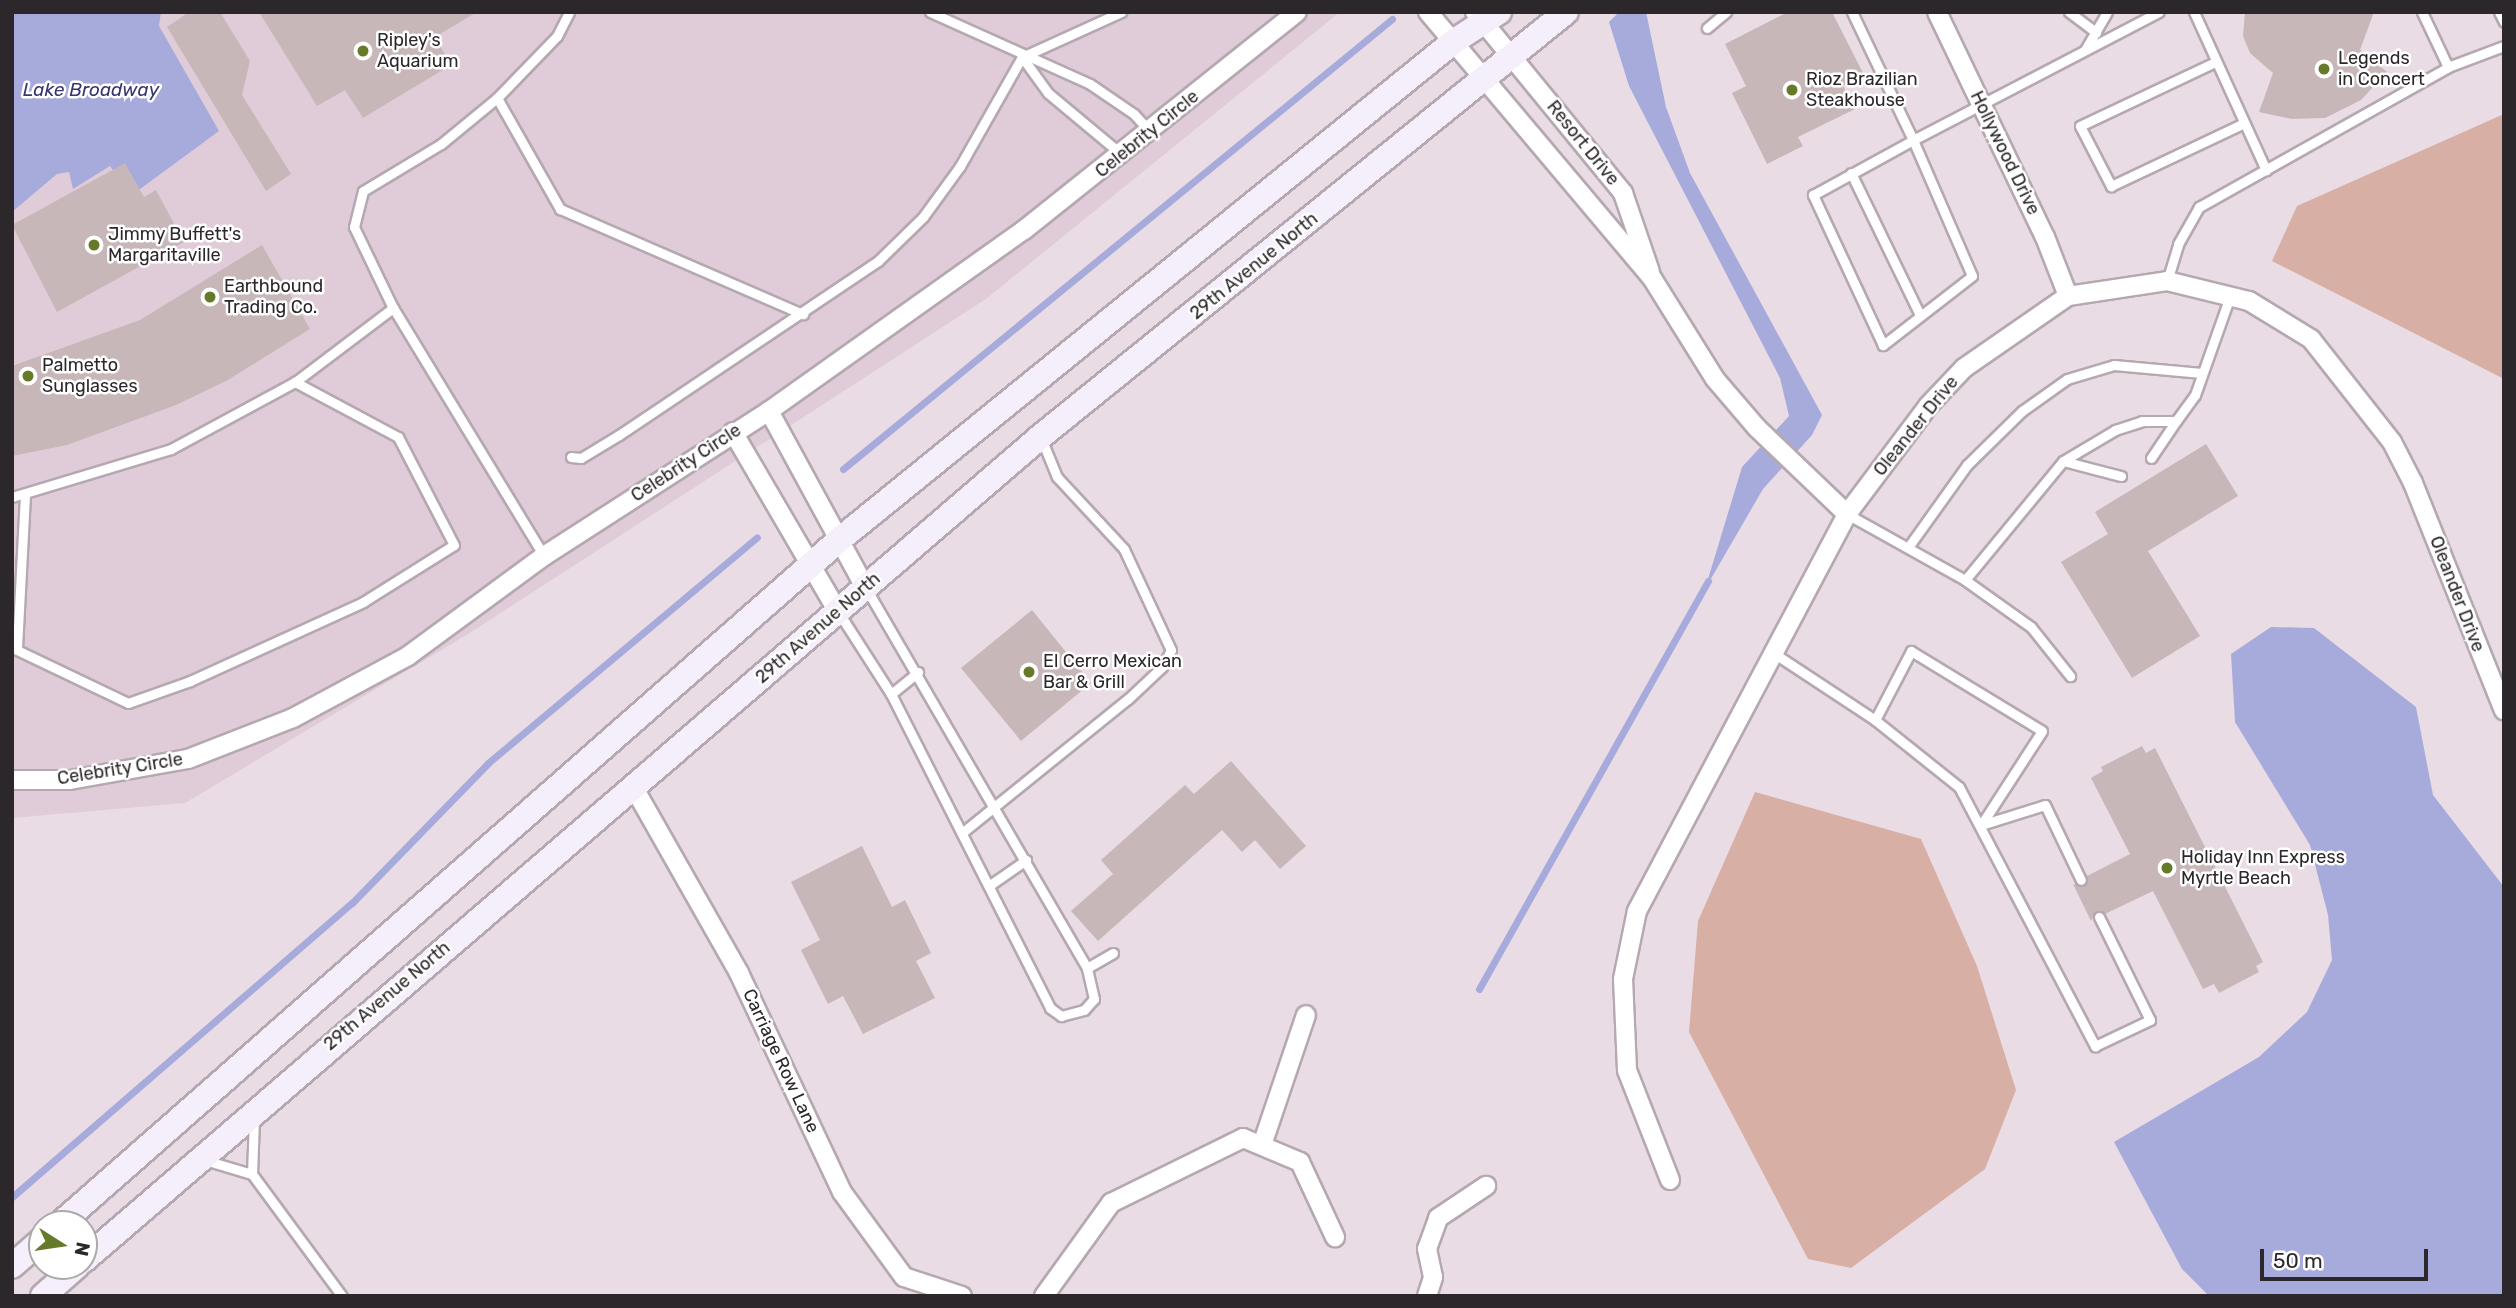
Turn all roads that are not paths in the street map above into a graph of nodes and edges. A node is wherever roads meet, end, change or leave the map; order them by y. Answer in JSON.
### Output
{"nodes":[{"id":1,"x":569,"y":12,"type":"edge"},
{"id":2,"x":930,"y":12,"type":"edge"},
{"id":3,"x":1121,"y":12,"type":"edge"},
{"id":4,"x":1297,"y":12,"type":"edge"},
{"id":5,"x":1428,"y":12,"type":"edge"},
{"id":6,"x":1566,"y":12,"type":"edge"},
{"id":7,"x":1726,"y":12,"type":"edge"},
{"id":8,"x":1852,"y":12,"type":"edge"},
{"id":9,"x":1937,"y":12,"type":"edge"},
{"id":10,"x":2069,"y":12,"type":"edge"},
{"id":11,"x":2107,"y":12,"type":"edge"},
{"id":12,"x":2158,"y":12,"type":"edge"},
{"id":13,"x":2194,"y":12,"type":"edge"},
{"id":14,"x":2422,"y":12,"type":"edge"},
{"id":15,"x":2499,"y":12,"type":"edge"},
{"id":16,"x":1486,"y":16,"type":"edge"},
{"id":17,"x":2504,"y":22,"type":"edge"},
{"id":18,"x":1707,"y":28,"type":"dead end"},
{"id":19,"x":2096,"y":32,"type":"junction"},
{"id":20,"x":1453,"y":42,"type":"junction"},
{"id":21,"x":2504,"y":46,"type":"edge"},
{"id":22,"x":2085,"y":50,"type":"junction"},
{"id":23,"x":1512,"y":56,"type":"junction"},
{"id":24,"x":1021,"y":58,"type":"junction"},
{"id":25,"x":2213,"y":63,"type":"junction"},
{"id":26,"x":2448,"y":67,"type":"junction"},
{"id":27,"x":1485,"y":78,"type":"junction"},
{"id":28,"x":497,"y":98,"type":"junction"},
{"id":29,"x":1983,"y":105,"type":"junction"},
{"id":30,"x":2244,"y":124,"type":"junction"},
{"id":31,"x":1150,"y":132,"type":"junction"},
{"id":32,"x":1913,"y":140,"type":"junction"},
{"id":33,"x":1122,"y":155,"type":"junction"},
{"id":34,"x":2266,"y":170,"type":"junction"},
{"id":35,"x":1852,"y":173,"type":"junction"},
{"id":36,"x":1652,"y":278,"type":"junction"},
{"id":37,"x":2167,"y":281,"type":"junction"},
{"id":38,"x":2231,"y":295,"type":"junction"},
{"id":39,"x":2068,"y":296,"type":"junction"},
{"id":40,"x":393,"y":308,"type":"junction"},
{"id":41,"x":803,"y":314,"type":"junction"},
{"id":42,"x":1920,"y":315,"type":"junction"},
{"id":43,"x":2202,"y":373,"type":"junction"},
{"id":44,"x":295,"y":382,"type":"junction"},
{"id":45,"x":769,"y":411,"type":"junction"},
{"id":46,"x":2176,"y":422,"type":"junction"},
{"id":47,"x":733,"y":432,"type":"junction"},
{"id":48,"x":1040,"y":437,"type":"junction"},
{"id":49,"x":571,"y":457,"type":"dead end"},
{"id":50,"x":2151,"y":458,"type":"dead end"},
{"id":51,"x":2063,"y":461,"type":"junction"},
{"id":52,"x":2121,"y":475,"type":"dead end"},
{"id":53,"x":25,"y":495,"type":"junction"},
{"id":54,"x":12,"y":497,"type":"edge"},
{"id":55,"x":1847,"y":514,"type":"junction"},
{"id":56,"x":839,"y":540,"type":"junction"},
{"id":57,"x":1909,"y":546,"type":"junction"},
{"id":58,"x":544,"y":556,"type":"junction"},
{"id":59,"x":811,"y":565,"type":"junction"},
{"id":60,"x":1965,"y":580,"type":"junction"},
{"id":61,"x":865,"y":587,"type":"junction"},
{"id":62,"x":838,"y":612,"type":"junction"},
{"id":63,"x":1775,"y":654,"type":"junction"},
{"id":64,"x":918,"y":673,"type":"junction"},
{"id":65,"x":2070,"y":676,"type":"dead end"},
{"id":66,"x":891,"y":694,"type":"junction"},
{"id":67,"x":2504,"y":711,"type":"edge"},
{"id":68,"x":1875,"y":720,"type":"junction"},
{"id":69,"x":12,"y":780,"type":"edge"},
{"id":70,"x":634,"y":788,"type":"junction"},
{"id":71,"x":995,"y":811,"type":"junction"},
{"id":72,"x":1981,"y":825,"type":"junction"},
{"id":73,"x":963,"y":832,"type":"junction"},
{"id":74,"x":1026,"y":860,"type":"junction"},
{"id":75,"x":2081,"y":880,"type":"dead end"},
{"id":76,"x":990,"y":885,"type":"junction"},
{"id":77,"x":2099,"y":917,"type":"dead end"},
{"id":78,"x":1112,"y":953,"type":"dead end"},
{"id":79,"x":1087,"y":968,"type":"junction"},
{"id":80,"x":1306,"y":1015,"type":"dead end"},
{"id":81,"x":256,"y":1110,"type":"junction"},
{"id":82,"x":1262,"y":1145,"type":"junction"},
{"id":83,"x":198,"y":1160,"type":"junction"},
{"id":84,"x":252,"y":1174,"type":"junction"},
{"id":85,"x":1670,"y":1180,"type":"dead end"},
{"id":86,"x":1486,"y":1186,"type":"dead end"},
{"id":87,"x":76,"y":1210,"type":"edge"},
{"id":88,"x":1335,"y":1237,"type":"dead end"},
{"id":89,"x":98,"y":1248,"type":"edge"},
{"id":90,"x":28,"y":1252,"type":"edge"},
{"id":91,"x":12,"y":1265,"type":"edge"},
{"id":92,"x":61,"y":1280,"type":"edge"},
{"id":93,"x":43,"y":1296,"type":"edge"},
{"id":94,"x":342,"y":1296,"type":"edge"},
{"id":95,"x":962,"y":1296,"type":"edge"},
{"id":96,"x":1044,"y":1296,"type":"edge"},
{"id":97,"x":1427,"y":1296,"type":"edge"}],
"edges":[{"from":1,"to":28,"type":"lane"},
{"from":2,"to":24,"type":"lane"},
{"from":3,"to":24,"type":"lane"},
{"from":4,"to":31,"type":"street","name":"Celebrity Circle"},
{"from":5,"to":20,"type":"street"},
{"from":6,"to":23,"type":"main road","name":"29th Avenue North"},
{"from":7,"to":18,"type":"lane"},
{"from":8,"to":32,"type":"lane"},
{"from":9,"to":29,"type":"street","name":"Hollywood Drive"},
{"from":10,"to":19,"type":"lane"},
{"from":11,"to":19,"type":"lane"},
{"from":12,"to":22,"type":"lane"},
{"from":13,"to":25,"type":"lane"},
{"from":14,"to":26,"type":"lane"},
{"from":15,"to":17,"type":"lane"},
{"from":16,"to":20,"type":"main road"},
{"from":16,"to":23,"type":"street","name":"Resort Drive"},
{"from":19,"to":22,"type":"lane"},
{"from":20,"to":27,"type":"street","name":"Resort Drive"},
{"from":20,"to":56,"type":"main road"},
{"from":21,"to":26,"type":"lane"},
{"from":22,"to":29,"type":"lane"},
{"from":23,"to":27,"type":"main road","name":"29th Avenue North"},
{"from":23,"to":36,"type":"street","name":"Resort Drive"},
{"from":24,"to":31,"type":"lane"},
{"from":24,"to":33,"type":"lane"},
{"from":24,"to":41,"type":"lane"},
{"from":25,"to":30,"type":"lane"},
{"from":25,"to":30,"type":"lane"},
{"from":26,"to":34,"type":"lane"},
{"from":27,"to":36,"type":"street","name":"Resort Drive"},
{"from":27,"to":48,"type":"main road","name":"29th Avenue North"},
{"from":28,"to":40,"type":"lane"},
{"from":28,"to":41,"type":"lane"},
{"from":29,"to":32,"type":"lane"},
{"from":29,"to":39,"type":"street","name":"Hollywood Drive"},
{"from":30,"to":34,"type":"lane"},
{"from":31,"to":33,"type":"street","name":"Celebrity Circle"},
{"from":32,"to":35,"type":"lane"},
{"from":32,"to":42,"type":"lane"},
{"from":33,"to":45,"type":"street","name":"Celebrity Circle"},
{"from":34,"to":37,"type":"lane"},
{"from":35,"to":42,"type":"lane"},
{"from":35,"to":42,"type":"lane"},
{"from":36,"to":55,"type":"street","name":"Resort Drive"},
{"from":37,"to":38,"type":"street","name":"Oleander Drive"},
{"from":37,"to":39,"type":"street","name":"Oleander Drive"},
{"from":38,"to":43,"type":"lane"},
{"from":38,"to":67,"type":"street","name":"Oleander Drive"},
{"from":39,"to":55,"type":"street","name":"Oleander Drive"},
{"from":40,"to":44,"type":"lane"},
{"from":40,"to":58,"type":"lane"},
{"from":41,"to":49,"type":"lane"},
{"from":43,"to":46,"type":"lane"},
{"from":43,"to":57,"type":"lane"},
{"from":44,"to":53,"type":"lane"},
{"from":44,"to":53,"type":"lane"},
{"from":45,"to":47,"type":"street","name":"Celebrity Circle"},
{"from":45,"to":56,"type":"street"},
{"from":46,"to":50,"type":"lane"},
{"from":46,"to":51,"type":"lane"},
{"from":47,"to":58,"type":"street","name":"Celebrity Circle"},
{"from":47,"to":59,"type":"street"},
{"from":48,"to":61,"type":"main road","name":"29th Avenue North"},
{"from":48,"to":71,"type":"lane"},
{"from":51,"to":52,"type":"lane"},
{"from":51,"to":60,"type":"lane"},
{"from":53,"to":54,"type":"lane"},
{"from":55,"to":57,"type":"lane"},
{"from":55,"to":63,"type":"street","name":"Oleander Drive"},
{"from":56,"to":59,"type":"main road"},
{"from":56,"to":61,"type":"street"},
{"from":57,"to":60,"type":"lane"},
{"from":58,"to":69,"type":"street","name":"Celebrity Circle"},
{"from":59,"to":62,"type":"street"},
{"from":59,"to":87,"type":"main road"},
{"from":60,"to":65,"type":"lane"},
{"from":61,"to":62,"type":"main road","name":"29th Avenue North"},
{"from":61,"to":64,"type":"lane"},
{"from":62,"to":66,"type":"lane"},
{"from":62,"to":70,"type":"main road","name":"29th Avenue North"},
{"from":63,"to":68,"type":"lane"},
{"from":63,"to":85,"type":"street","name":"Oleander Drive"},
{"from":64,"to":66,"type":"lane"},
{"from":64,"to":71,"type":"lane"},
{"from":66,"to":73,"type":"lane"},
{"from":68,"to":72,"type":"lane"},
{"from":68,"to":72,"type":"lane"},
{"from":70,"to":81,"type":"main road","name":"29th Avenue North"},
{"from":70,"to":95,"type":"street","name":"Carriage Row Lane"},
{"from":71,"to":73,"type":"lane"},
{"from":71,"to":74,"type":"lane"},
{"from":72,"to":75,"type":"lane"},
{"from":72,"to":77,"type":"lane"},
{"from":73,"to":76,"type":"lane"},
{"from":74,"to":76,"type":"lane"},
{"from":74,"to":79,"type":"lane"},
{"from":76,"to":79,"type":"lane"},
{"from":78,"to":79,"type":"lane"},
{"from":80,"to":82,"type":"street"},
{"from":81,"to":83,"type":"main road","name":"29th Avenue North"},
{"from":81,"to":84,"type":"lane"},
{"from":82,"to":88,"type":"street"},
{"from":82,"to":96,"type":"street"},
{"from":83,"to":84,"type":"lane"},
{"from":83,"to":89,"type":"main road","name":"29th Avenue North"},
{"from":84,"to":94,"type":"lane"},
{"from":86,"to":97,"type":"street"},
{"from":90,"to":91,"type":"main road"},
{"from":92,"to":93,"type":"main road"}]}
